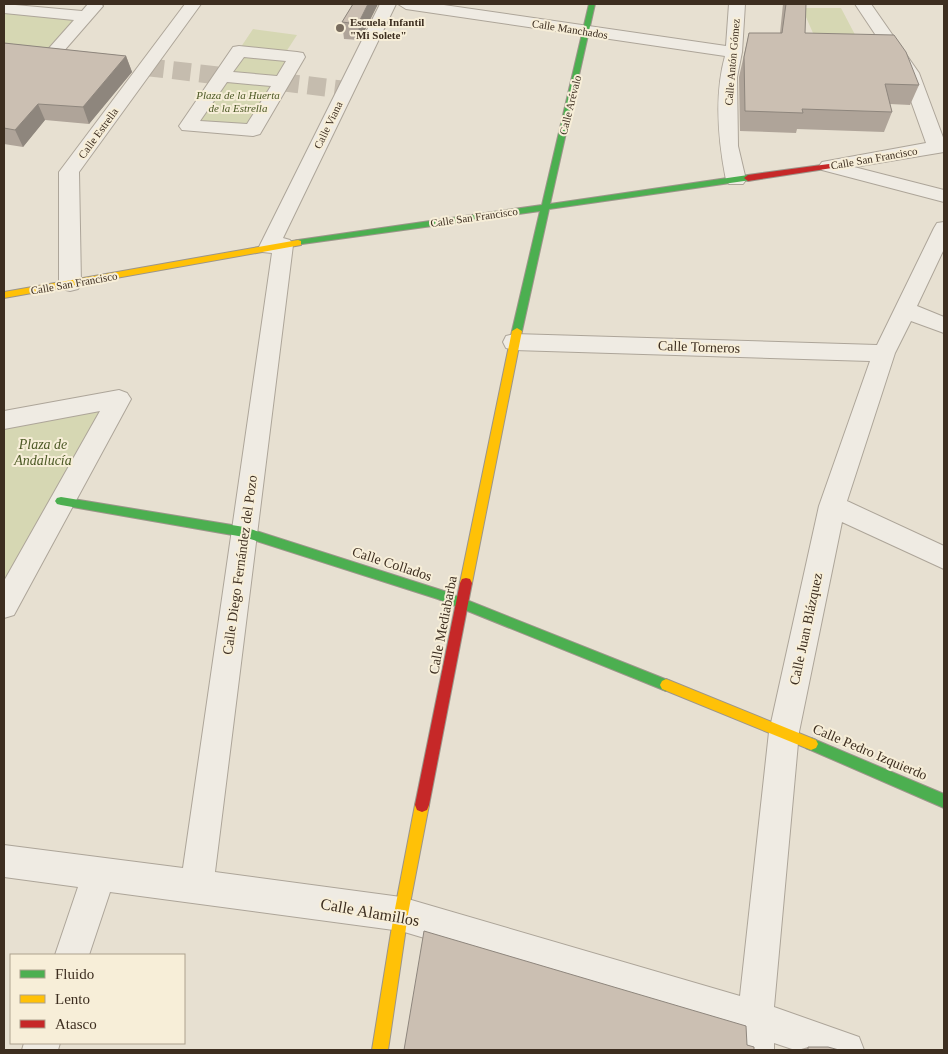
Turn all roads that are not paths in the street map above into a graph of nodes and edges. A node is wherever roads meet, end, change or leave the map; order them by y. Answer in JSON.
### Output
{"nodes":[{"id":1,"x":97,"y":4,"type":"edge"},
{"id":2,"x":193,"y":4,"type":"edge"},
{"id":3,"x":388,"y":4,"type":"edge"},
{"id":4,"x":406,"y":4,"type":"edge"},
{"id":5,"x":592,"y":4,"type":"edge"},
{"id":6,"x":737,"y":4,"type":"edge"},
{"id":7,"x":863,"y":4,"type":"edge"},
{"id":8,"x":4,"y":8,"type":"edge"},
{"id":9,"x":86,"y":16,"type":"junction"},
{"id":10,"x":587,"y":32,"type":"junction"},
{"id":11,"x":734,"y":52,"type":"junction"},
{"id":12,"x":32,"y":54,"type":"edge"},
{"id":13,"x":50,"y":56,"type":"junction"},
{"id":14,"x":69,"y":58,"type":"edge"},
{"id":15,"x":127,"y":65,"type":"edge"},
{"id":16,"x":146,"y":68,"type":"junction"},
{"id":17,"x":222,"y":76,"type":"junction"},
{"id":18,"x":282,"y":82,"type":"junction"},
{"id":19,"x":941,"y":146,"type":"edge"},
{"id":20,"x":829,"y":166,"type":"junction"},
{"id":21,"x":736,"y":180,"type":"junction"},
{"id":22,"x":944,"y":196,"type":"edge"},
{"id":23,"x":545,"y":207,"type":"junction"},
{"id":24,"x":944,"y":228,"type":"edge"},
{"id":25,"x":276,"y":246,"type":"junction"},
{"id":26,"x":70,"y":284,"type":"junction"},
{"id":27,"x":4,"y":294,"type":"edge"},
{"id":28,"x":905,"y":310,"type":"junction"},
{"id":29,"x":944,"y":325,"type":"edge"},
{"id":30,"x":514,"y":342,"type":"junction"},
{"id":31,"x":884,"y":353,"type":"junction"},
{"id":32,"x":4,"y":420,"type":"edge"},
{"id":33,"x":61,"y":501,"type":"junction"},
{"id":34,"x":832,"y":506,"type":"junction"},
{"id":35,"x":244,"y":532,"type":"junction"},
{"id":36,"x":944,"y":558,"type":"edge"},
{"id":37,"x":462,"y":604,"type":"junction"},
{"id":38,"x":4,"y":606,"type":"edge"},
{"id":39,"x":784,"y":732,"type":"junction"},
{"id":40,"x":944,"y":801,"type":"edge"},
{"id":41,"x":4,"y":861,"type":"edge"},
{"id":42,"x":99,"y":874,"type":"junction"},
{"id":43,"x":197,"y":885,"type":"junction"},
{"id":44,"x":401,"y":914,"type":"junction"},
{"id":45,"x":72,"y":954,"type":"edge"},
{"id":46,"x":756,"y":1034,"type":"edge"},
{"id":47,"x":380,"y":1050,"type":"edge"},
{"id":48,"x":846,"y":1050,"type":"edge"}],
"edges":[{"from":1,"to":9,"type":"street"},
{"from":2,"to":16,"type":"street","name":"Calle Estrella"},
{"from":3,"to":25,"type":"street","name":"Calle Viana"},
{"from":4,"to":10,"type":"street","name":"Calle Manchados"},
{"from":5,"to":10,"type":"street","name":"Calle Arévalo"},
{"from":6,"to":11,"type":"street","name":"Calle Antón Gómez"},
{"from":7,"to":19,"type":"street"},
{"from":8,"to":9,"type":"street"},
{"from":9,"to":13,"type":"street"},
{"from":10,"to":11,"type":"street","name":"Calle Manchados"},
{"from":10,"to":23,"type":"street","name":"Calle Arévalo"},
{"from":11,"to":21,"type":"street","name":"Calle Antón Gómez"},
{"from":12,"to":13,"type":"street"},
{"from":13,"to":14,"type":"street"},
{"from":15,"to":16,"type":"street"},
{"from":16,"to":26,"type":"street","name":"Calle Estrella"},
{"from":17,"to":18,"type":"street"},
{"from":17,"to":18,"type":"street"},
{"from":17,"to":18,"type":"street"},
{"from":19,"to":20,"type":"street","name":"Calle San Francisco"},
{"from":20,"to":21,"type":"street","name":"Calle San Francisco"},
{"from":20,"to":22,"type":"street"},
{"from":21,"to":23,"type":"street","name":"Calle San Francisco"},
{"from":23,"to":25,"type":"street","name":"Calle San Francisco"},
{"from":23,"to":30,"type":"street","name":"Calle Mediabarba"},
{"from":24,"to":28,"type":"street","name":"Calle Juan Blázquez"},
{"from":25,"to":26,"type":"street","name":"Calle San Francisco"},
{"from":25,"to":35,"type":"street","name":"Calle Diego Fernández del Pozo"},
{"from":26,"to":27,"type":"street","name":"Calle San Francisco"},
{"from":28,"to":29,"type":"street"},
{"from":28,"to":31,"type":"street","name":"Calle Juan Blázquez"},
{"from":30,"to":31,"type":"street","name":"Calle Torneros"},
{"from":30,"to":37,"type":"street","name":"Calle Mediabarba"},
{"from":31,"to":34,"type":"street","name":"Calle Juan Blázquez"},
{"from":32,"to":33,"type":"street"},
{"from":33,"to":35,"type":"street","name":"Calle Collados"},
{"from":33,"to":38,"type":"street"},
{"from":34,"to":36,"type":"street"},
{"from":34,"to":39,"type":"street","name":"Calle Juan Blázquez"},
{"from":35,"to":37,"type":"street","name":"Calle Collados"},
{"from":35,"to":43,"type":"street","name":"Calle Diego Fernández del Pozo"},
{"from":37,"to":39,"type":"street","name":"Calle Collados"},
{"from":37,"to":44,"type":"street","name":"Calle Mediabarba"},
{"from":39,"to":40,"type":"street","name":"Calle Pedro Izquierdo"},
{"from":39,"to":46,"type":"street","name":"Calle Juan Blázquez"},
{"from":41,"to":42,"type":"street","name":"Calle Alamillos"},
{"from":42,"to":43,"type":"street","name":"Calle Alamillos"},
{"from":42,"to":45,"type":"street"},
{"from":43,"to":44,"type":"street","name":"Calle Alamillos"},
{"from":44,"to":46,"type":"street","name":"Calle Alamillos"},
{"from":44,"to":47,"type":"street","name":"Calle Mediabarba"},
{"from":46,"to":48,"type":"street","name":"Calle Alamillos"}]}
